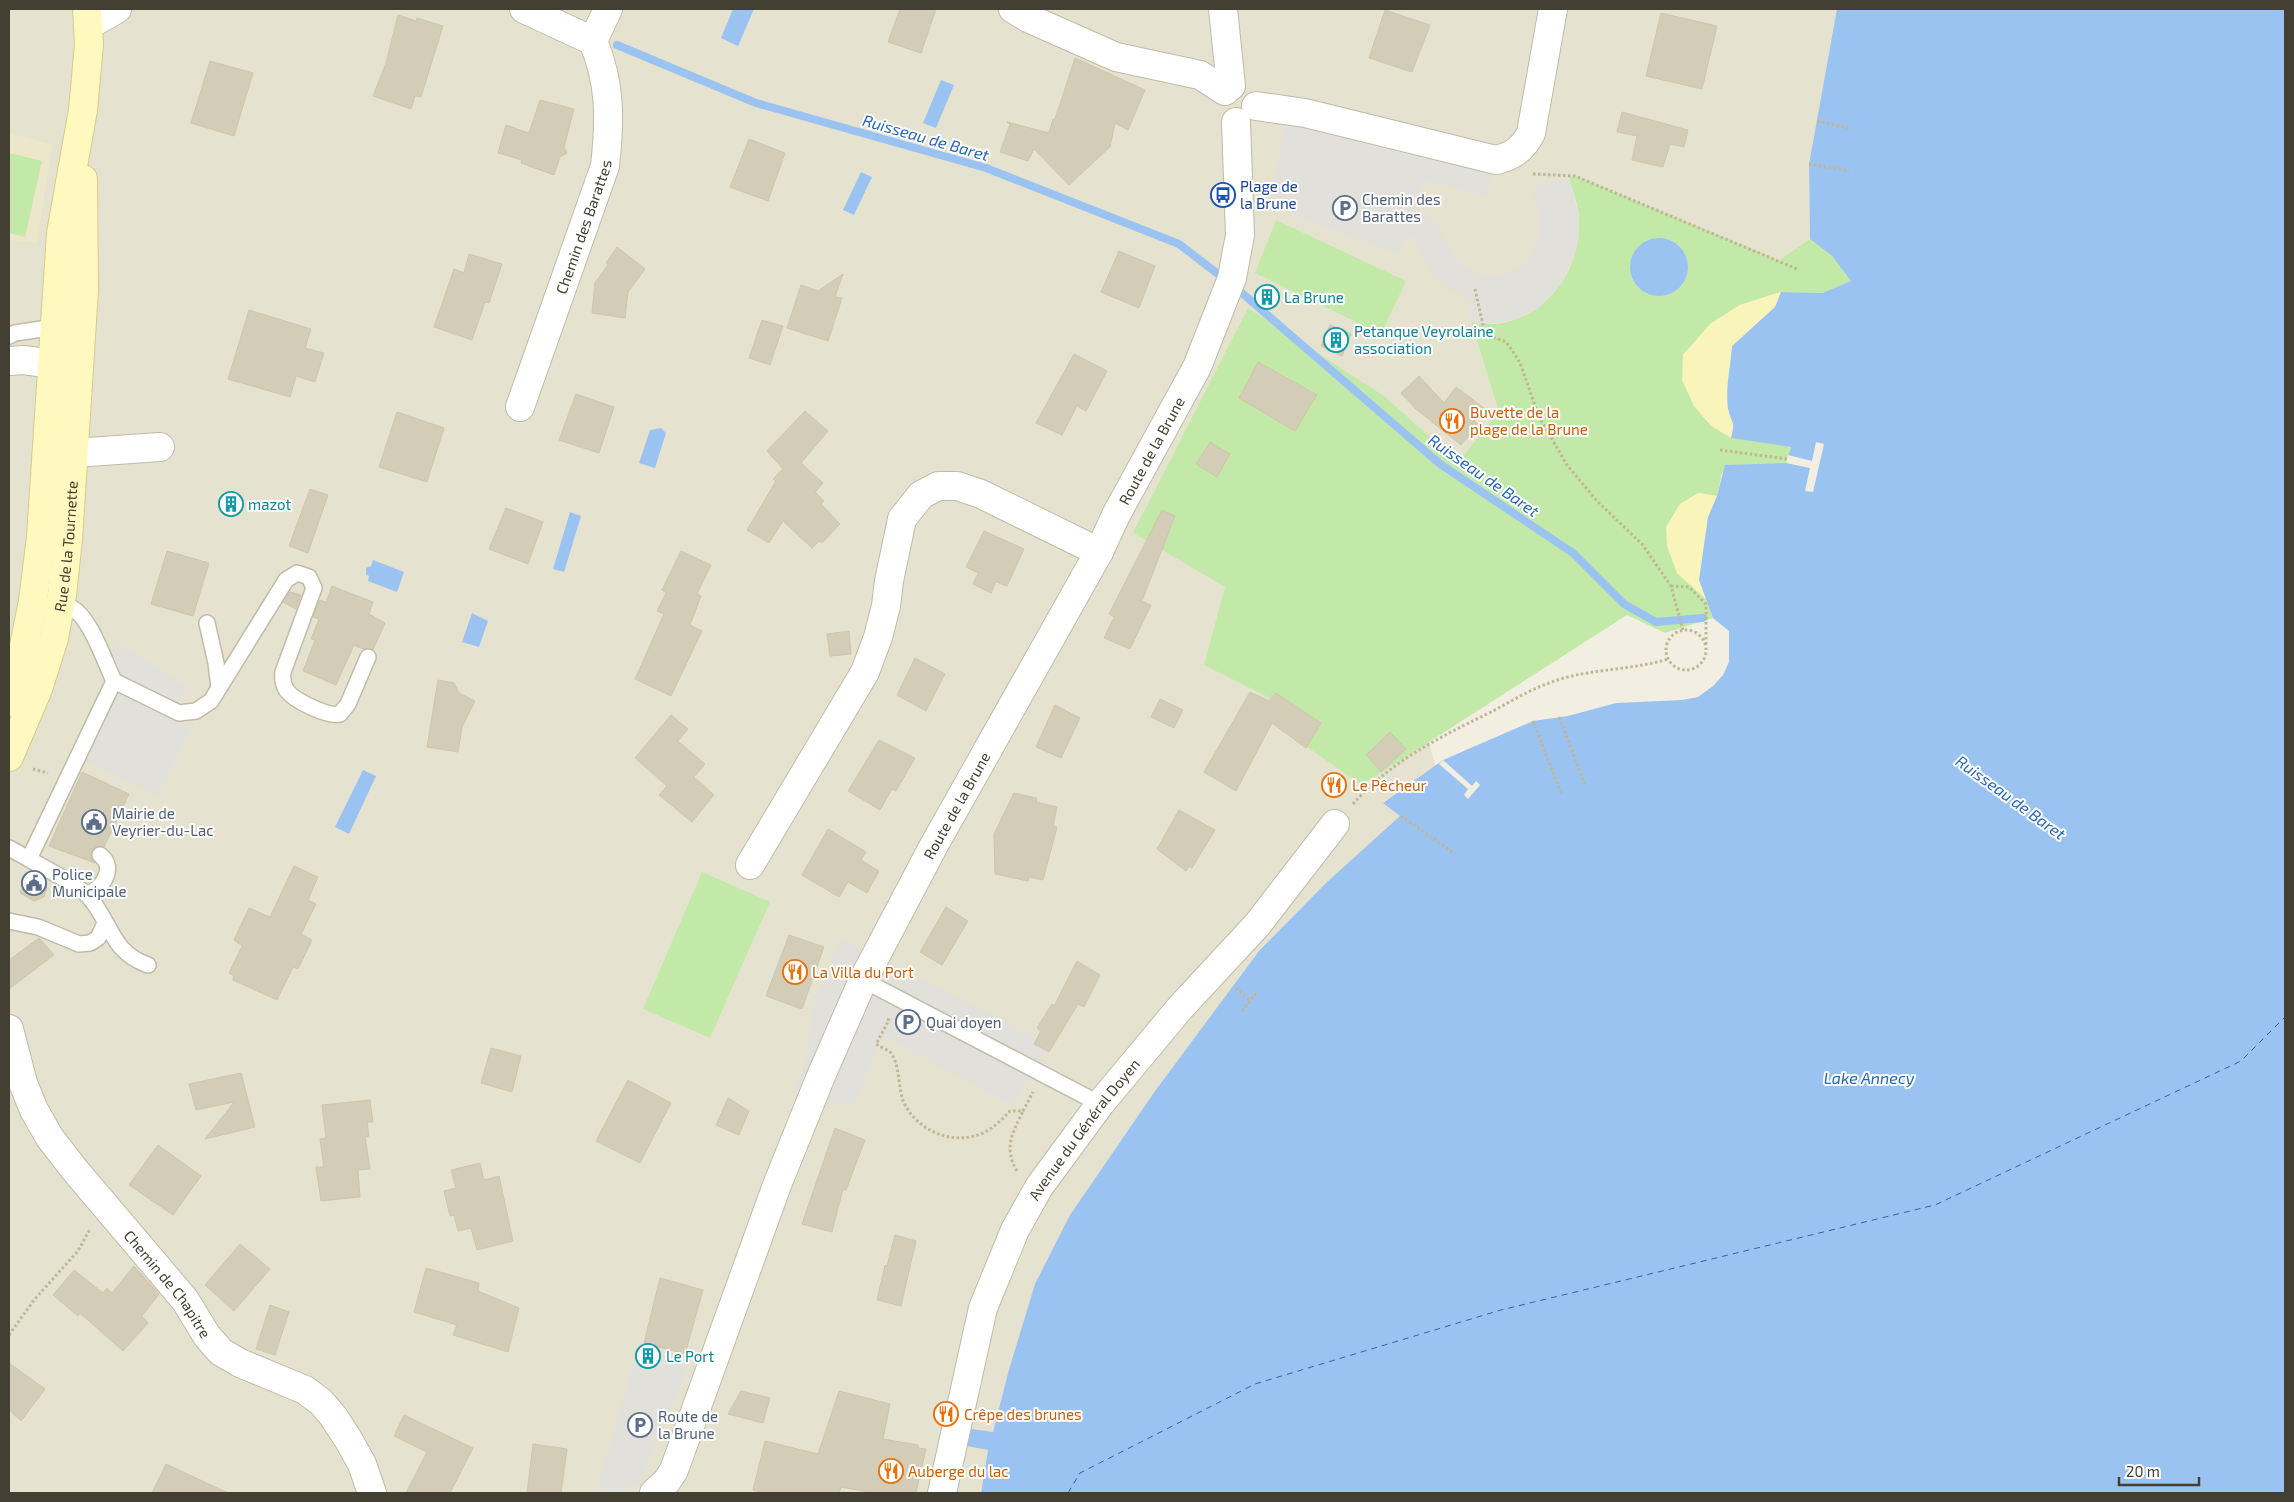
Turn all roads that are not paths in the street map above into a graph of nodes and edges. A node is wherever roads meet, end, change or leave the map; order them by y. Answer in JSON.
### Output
{"nodes":[{"id":1,"x":524,"y":9,"type":"edge"},
{"id":2,"x":608,"y":9,"type":"edge"},
{"id":3,"x":1013,"y":9,"type":"edge"},
{"id":4,"x":1224,"y":9,"type":"edge"},
{"id":5,"x":1553,"y":9,"type":"edge"},
{"id":6,"x":98,"y":18,"type":"edge"},
{"id":7,"x":593,"y":41,"type":"junction"},
{"id":8,"x":1228,"y":89,"type":"junction"},
{"id":9,"x":83,"y":110,"type":"junction"},
{"id":10,"x":1246,"y":114,"type":"junction"},
{"id":11,"x":55,"y":327,"type":"junction"},
{"id":12,"x":82,"y":327,"type":"junction"},
{"id":13,"x":9,"y":336,"type":"edge"},
{"id":14,"x":9,"y":361,"type":"edge"},
{"id":15,"x":53,"y":364,"type":"junction"},
{"id":16,"x":80,"y":367,"type":"junction"},
{"id":17,"x":520,"y":407,"type":"dead end"},
{"id":18,"x":160,"y":448,"type":"dead end"},
{"id":19,"x":74,"y":453,"type":"junction"},
{"id":20,"x":1099,"y":552,"type":"junction"},
{"id":21,"x":46,"y":602,"type":"junction"},
{"id":22,"x":207,"y":624,"type":"dead end"},
{"id":23,"x":368,"y":657,"type":"dead end"},
{"id":24,"x":114,"y":681,"type":"junction"},
{"id":25,"x":11,"y":688,"type":"edge"},
{"id":26,"x":219,"y":688,"type":"junction"},
{"id":27,"x":18,"y":762,"type":"edge"},
{"id":28,"x":1335,"y":824,"type":"road end"},
{"id":29,"x":9,"y":848,"type":"edge"},
{"id":30,"x":100,"y":855,"type":"dead end"},
{"id":31,"x":29,"y":859,"type":"junction"},
{"id":32,"x":750,"y":865,"type":"dead end"},
{"id":33,"x":87,"y":894,"type":"junction"},
{"id":34,"x":9,"y":921,"type":"edge"},
{"id":35,"x":105,"y":923,"type":"junction"},
{"id":36,"x":148,"y":965,"type":"dead end"},
{"id":37,"x":863,"y":980,"type":"junction"},
{"id":38,"x":9,"y":1029,"type":"edge"},
{"id":39,"x":1100,"y":1104,"type":"junction"},
{"id":40,"x":664,"y":1492,"type":"edge"},
{"id":41,"x":372,"y":1493,"type":"edge"},
{"id":42,"x":942,"y":1493,"type":"edge"}],
"edges":[{"from":1,"to":7,"type":"street"},
{"from":2,"to":7,"type":"street"},
{"from":3,"to":8,"type":"street"},
{"from":4,"to":8,"type":"street"},
{"from":5,"to":10,"type":"street"},
{"from":6,"to":9,"type":"main road","name":"Rue de la Tournette"},
{"from":7,"to":17,"type":"street","name":"Chemin des Barattes"},
{"from":8,"to":10,"type":"street"},
{"from":9,"to":11,"type":"main road","name":"Rue de la Tournette"},
{"from":9,"to":12,"type":"main road","name":"Rue de la Tournette"},
{"from":10,"to":20,"type":"street","name":"Route de la Brune"},
{"from":11,"to":12,"type":"main road"},
{"from":11,"to":13,"type":"lane"},
{"from":11,"to":15,"type":"main road","name":"Rue de la Tournette"},
{"from":12,"to":16,"type":"main road","name":"Rue de la Tournette"},
{"from":14,"to":15,"type":"street"},
{"from":15,"to":16,"type":"street"},
{"from":15,"to":21,"type":"main road","name":"Rue de la Tournette"},
{"from":16,"to":19,"type":"main road","name":"Rue de la Tournette"},
{"from":18,"to":19,"type":"street"},
{"from":19,"to":21,"type":"main road","name":"Rue de la Tournette"},
{"from":20,"to":32,"type":"street"},
{"from":20,"to":37,"type":"street","name":"Route de la Brune"},
{"from":21,"to":24,"type":"lane"},
{"from":21,"to":25,"type":"main road","name":"Rue de la Tournette"},
{"from":21,"to":27,"type":"main road","name":"Rue de la Tournette"},
{"from":22,"to":26,"type":"lane"},
{"from":23,"to":26,"type":"lane"},
{"from":24,"to":26,"type":"lane"},
{"from":24,"to":31,"type":"lane"},
{"from":28,"to":39,"type":"street","name":"Avenue du Général Doyen"},
{"from":29,"to":31,"type":"lane"},
{"from":30,"to":33,"type":"lane"},
{"from":31,"to":33,"type":"lane"},
{"from":33,"to":35,"type":"lane"},
{"from":34,"to":35,"type":"lane"},
{"from":35,"to":36,"type":"lane"},
{"from":37,"to":39,"type":"lane"},
{"from":37,"to":40,"type":"street","name":"Route de la Brune"},
{"from":38,"to":41,"type":"street","name":"Chemin de Chapitre"},
{"from":39,"to":42,"type":"street","name":"Avenue du Général Doyen"}]}
